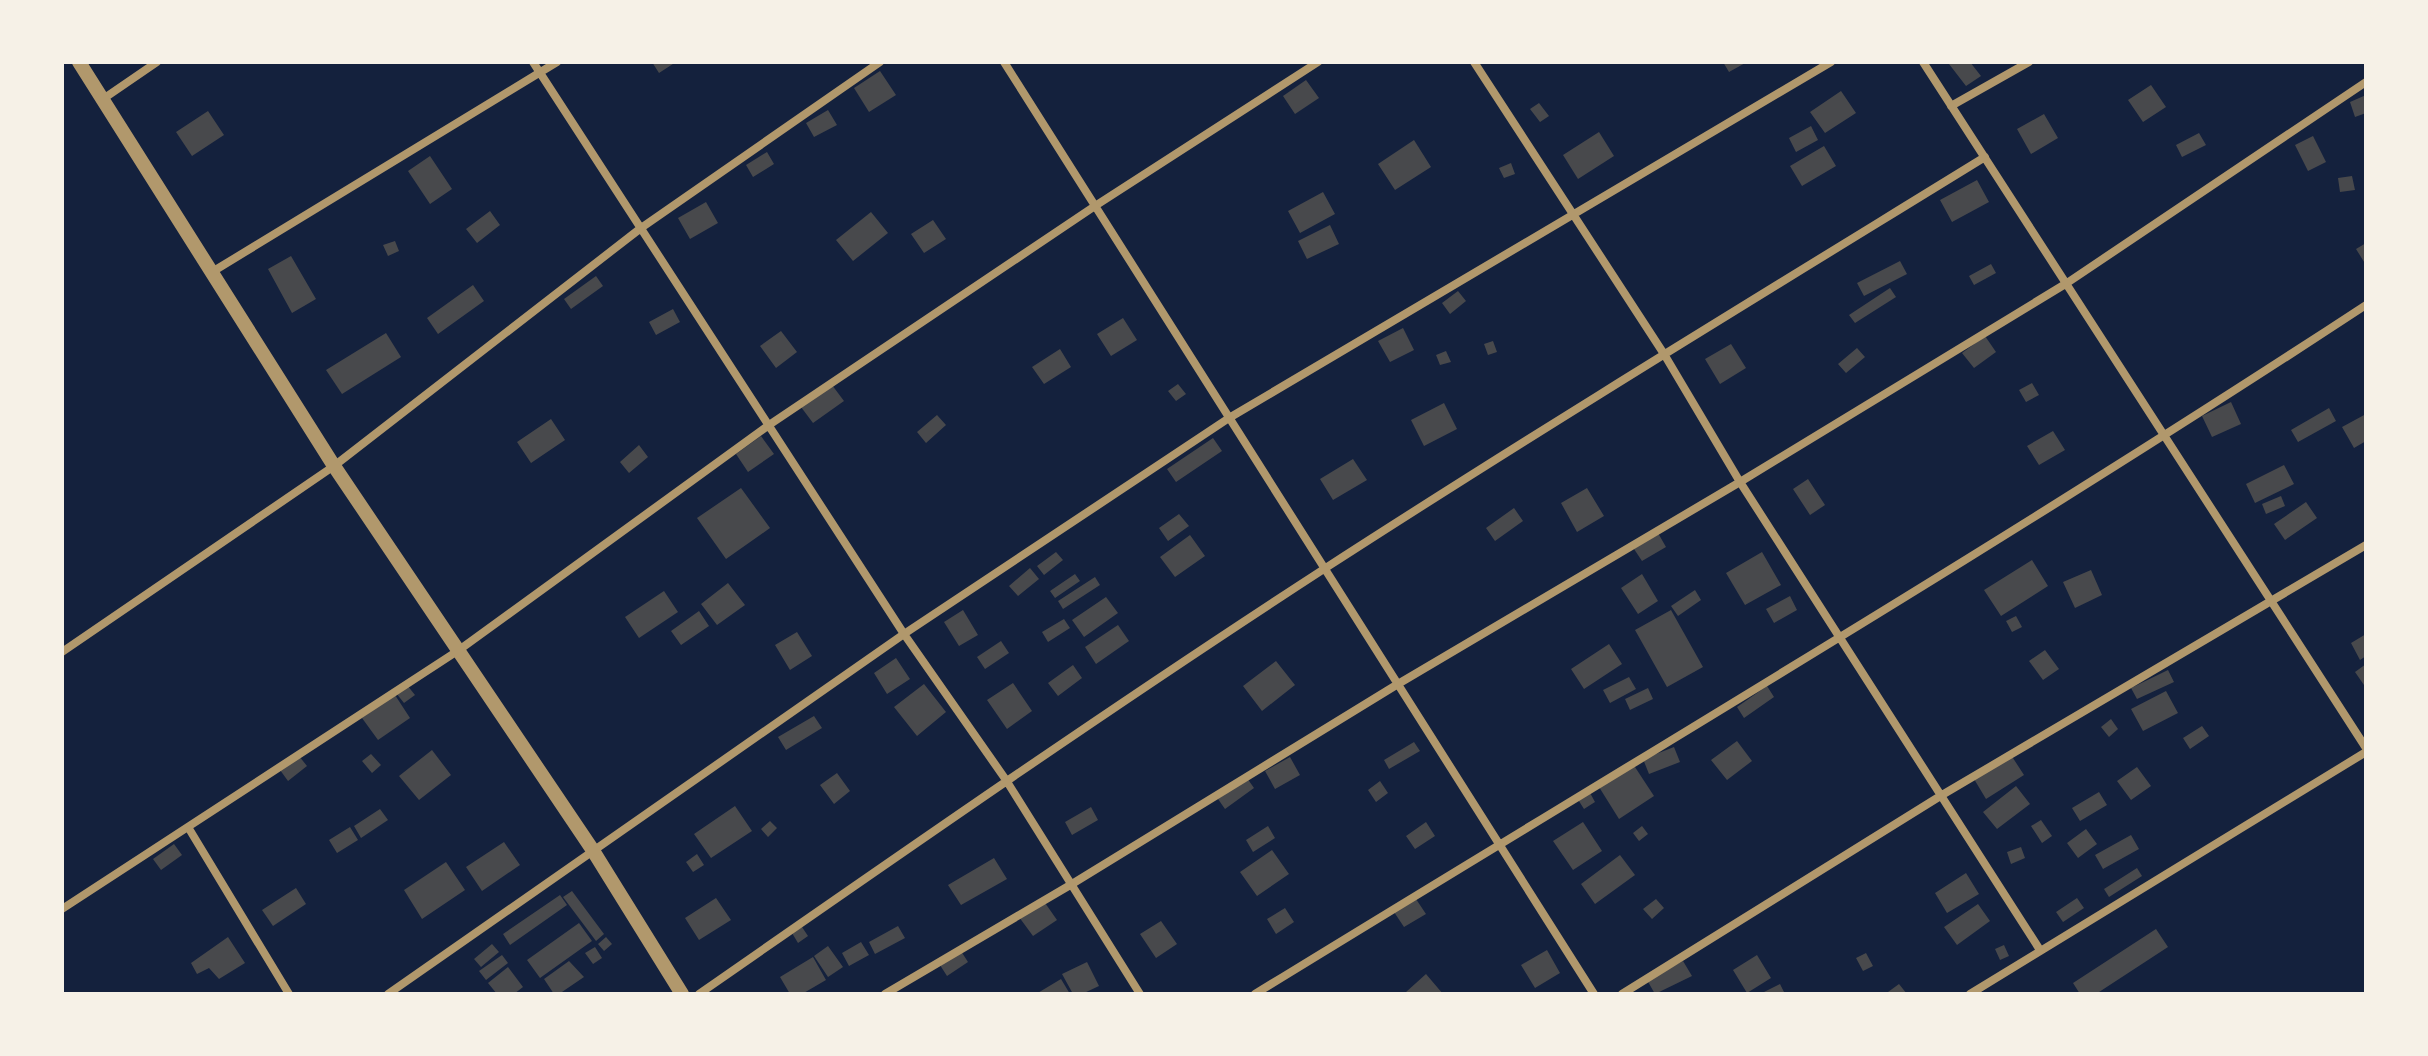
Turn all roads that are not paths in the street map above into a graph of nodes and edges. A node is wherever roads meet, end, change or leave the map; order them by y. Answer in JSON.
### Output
{"nodes":[{"id":1,"x":79,"y":62,"type":"edge"},
{"id":2,"x":157,"y":62,"type":"edge"},
{"id":3,"x":533,"y":62,"type":"edge"},
{"id":4,"x":557,"y":62,"type":"edge"},
{"id":5,"x":880,"y":62,"type":"edge"},
{"id":6,"x":1004,"y":62,"type":"edge"},
{"id":7,"x":1318,"y":62,"type":"edge"},
{"id":8,"x":1474,"y":62,"type":"edge"},
{"id":9,"x":1831,"y":62,"type":"edge"},
{"id":10,"x":1923,"y":62,"type":"edge"},
{"id":11,"x":2029,"y":62,"type":"edge"},
{"id":12,"x":540,"y":72,"type":"junction"},
{"id":13,"x":2366,"y":82,"type":"edge"},
{"id":14,"x":103,"y":99,"type":"junction"},
{"id":15,"x":1951,"y":106,"type":"junction"},
{"id":16,"x":1985,"y":157,"type":"junction"},
{"id":17,"x":1095,"y":206,"type":"junction"},
{"id":18,"x":1573,"y":215,"type":"junction"},
{"id":19,"x":641,"y":228,"type":"junction"},
{"id":20,"x":212,"y":272,"type":"junction"},
{"id":21,"x":2067,"y":283,"type":"junction"},
{"id":22,"x":2366,"y":305,"type":"edge"},
{"id":23,"x":1664,"y":354,"type":"junction"},
{"id":24,"x":1229,"y":418,"type":"junction"},
{"id":25,"x":769,"y":425,"type":"junction"},
{"id":26,"x":2165,"y":437,"type":"junction"},
{"id":27,"x":334,"y":466,"type":"junction"},
{"id":28,"x":1740,"y":482,"type":"junction"},
{"id":29,"x":2366,"y":545,"type":"edge"},
{"id":30,"x":1324,"y":570,"type":"junction"},
{"id":31,"x":2274,"y":602,"type":"junction"},
{"id":32,"x":904,"y":634,"type":"junction"},
{"id":33,"x":1841,"y":638,"type":"junction"},
{"id":34,"x":459,"y":650,"type":"junction"},
{"id":35,"x":62,"y":652,"type":"edge"},
{"id":36,"x":1398,"y":684,"type":"junction"},
{"id":37,"x":2366,"y":750,"type":"edge"},
{"id":38,"x":1006,"y":780,"type":"junction"},
{"id":39,"x":1942,"y":795,"type":"junction"},
{"id":40,"x":188,"y":827,"type":"junction"},
{"id":41,"x":1500,"y":844,"type":"junction"},
{"id":42,"x":592,"y":849,"type":"junction"},
{"id":43,"x":1072,"y":884,"type":"junction"},
{"id":44,"x":62,"y":909,"type":"edge"},
{"id":45,"x":2040,"y":950,"type":"junction"},
{"id":46,"x":289,"y":994,"type":"edge"},
{"id":47,"x":388,"y":994,"type":"edge"},
{"id":48,"x":682,"y":994,"type":"edge"},
{"id":49,"x":699,"y":994,"type":"edge"},
{"id":50,"x":885,"y":994,"type":"edge"},
{"id":51,"x":1140,"y":994,"type":"edge"},
{"id":52,"x":1255,"y":994,"type":"edge"},
{"id":53,"x":1594,"y":994,"type":"edge"},
{"id":54,"x":1622,"y":994,"type":"edge"},
{"id":55,"x":1970,"y":994,"type":"edge"}],
"edges":[{"from":1,"to":14,"type":"street"},
{"from":2,"to":14,"type":"street"},
{"from":3,"to":12,"type":"street"},
{"from":4,"to":12,"type":"street"},
{"from":5,"to":19,"type":"street"},
{"from":6,"to":17,"type":"street"},
{"from":7,"to":17,"type":"street"},
{"from":8,"to":18,"type":"street"},
{"from":9,"to":18,"type":"street"},
{"from":10,"to":15,"type":"street"},
{"from":11,"to":15,"type":"street"},
{"from":12,"to":19,"type":"street"},
{"from":12,"to":20,"type":"street"},
{"from":13,"to":21,"type":"street"},
{"from":14,"to":20,"type":"street"},
{"from":15,"to":16,"type":"street"},
{"from":16,"to":21,"type":"street"},
{"from":16,"to":23,"type":"street"},
{"from":17,"to":24,"type":"street"},
{"from":17,"to":25,"type":"street"},
{"from":18,"to":23,"type":"street"},
{"from":18,"to":24,"type":"street"},
{"from":19,"to":25,"type":"street"},
{"from":19,"to":27,"type":"street"},
{"from":20,"to":27,"type":"street"},
{"from":21,"to":26,"type":"street"},
{"from":21,"to":28,"type":"street"},
{"from":22,"to":26,"type":"street"},
{"from":23,"to":28,"type":"street"},
{"from":23,"to":30,"type":"street"},
{"from":24,"to":30,"type":"street"},
{"from":24,"to":32,"type":"street"},
{"from":25,"to":32,"type":"street"},
{"from":25,"to":34,"type":"street"},
{"from":26,"to":31,"type":"street"},
{"from":26,"to":33,"type":"street"},
{"from":27,"to":34,"type":"street"},
{"from":27,"to":35,"type":"street"},
{"from":28,"to":33,"type":"street"},
{"from":28,"to":36,"type":"street"},
{"from":29,"to":31,"type":"street"},
{"from":30,"to":36,"type":"street"},
{"from":30,"to":38,"type":"street"},
{"from":31,"to":37,"type":"street"},
{"from":31,"to":39,"type":"street"},
{"from":32,"to":38,"type":"street"},
{"from":32,"to":42,"type":"street"},
{"from":33,"to":39,"type":"street"},
{"from":33,"to":41,"type":"street"},
{"from":34,"to":40,"type":"street"},
{"from":34,"to":42,"type":"street"},
{"from":36,"to":41,"type":"street"},
{"from":36,"to":43,"type":"street"},
{"from":37,"to":45,"type":"street"},
{"from":38,"to":43,"type":"street"},
{"from":38,"to":49,"type":"street"},
{"from":39,"to":45,"type":"street"},
{"from":39,"to":54,"type":"street"},
{"from":40,"to":44,"type":"street"},
{"from":40,"to":46,"type":"street"},
{"from":41,"to":52,"type":"street"},
{"from":41,"to":53,"type":"street"},
{"from":42,"to":47,"type":"street"},
{"from":42,"to":48,"type":"street"},
{"from":43,"to":50,"type":"street"},
{"from":43,"to":51,"type":"street"},
{"from":45,"to":55,"type":"street"}]}
